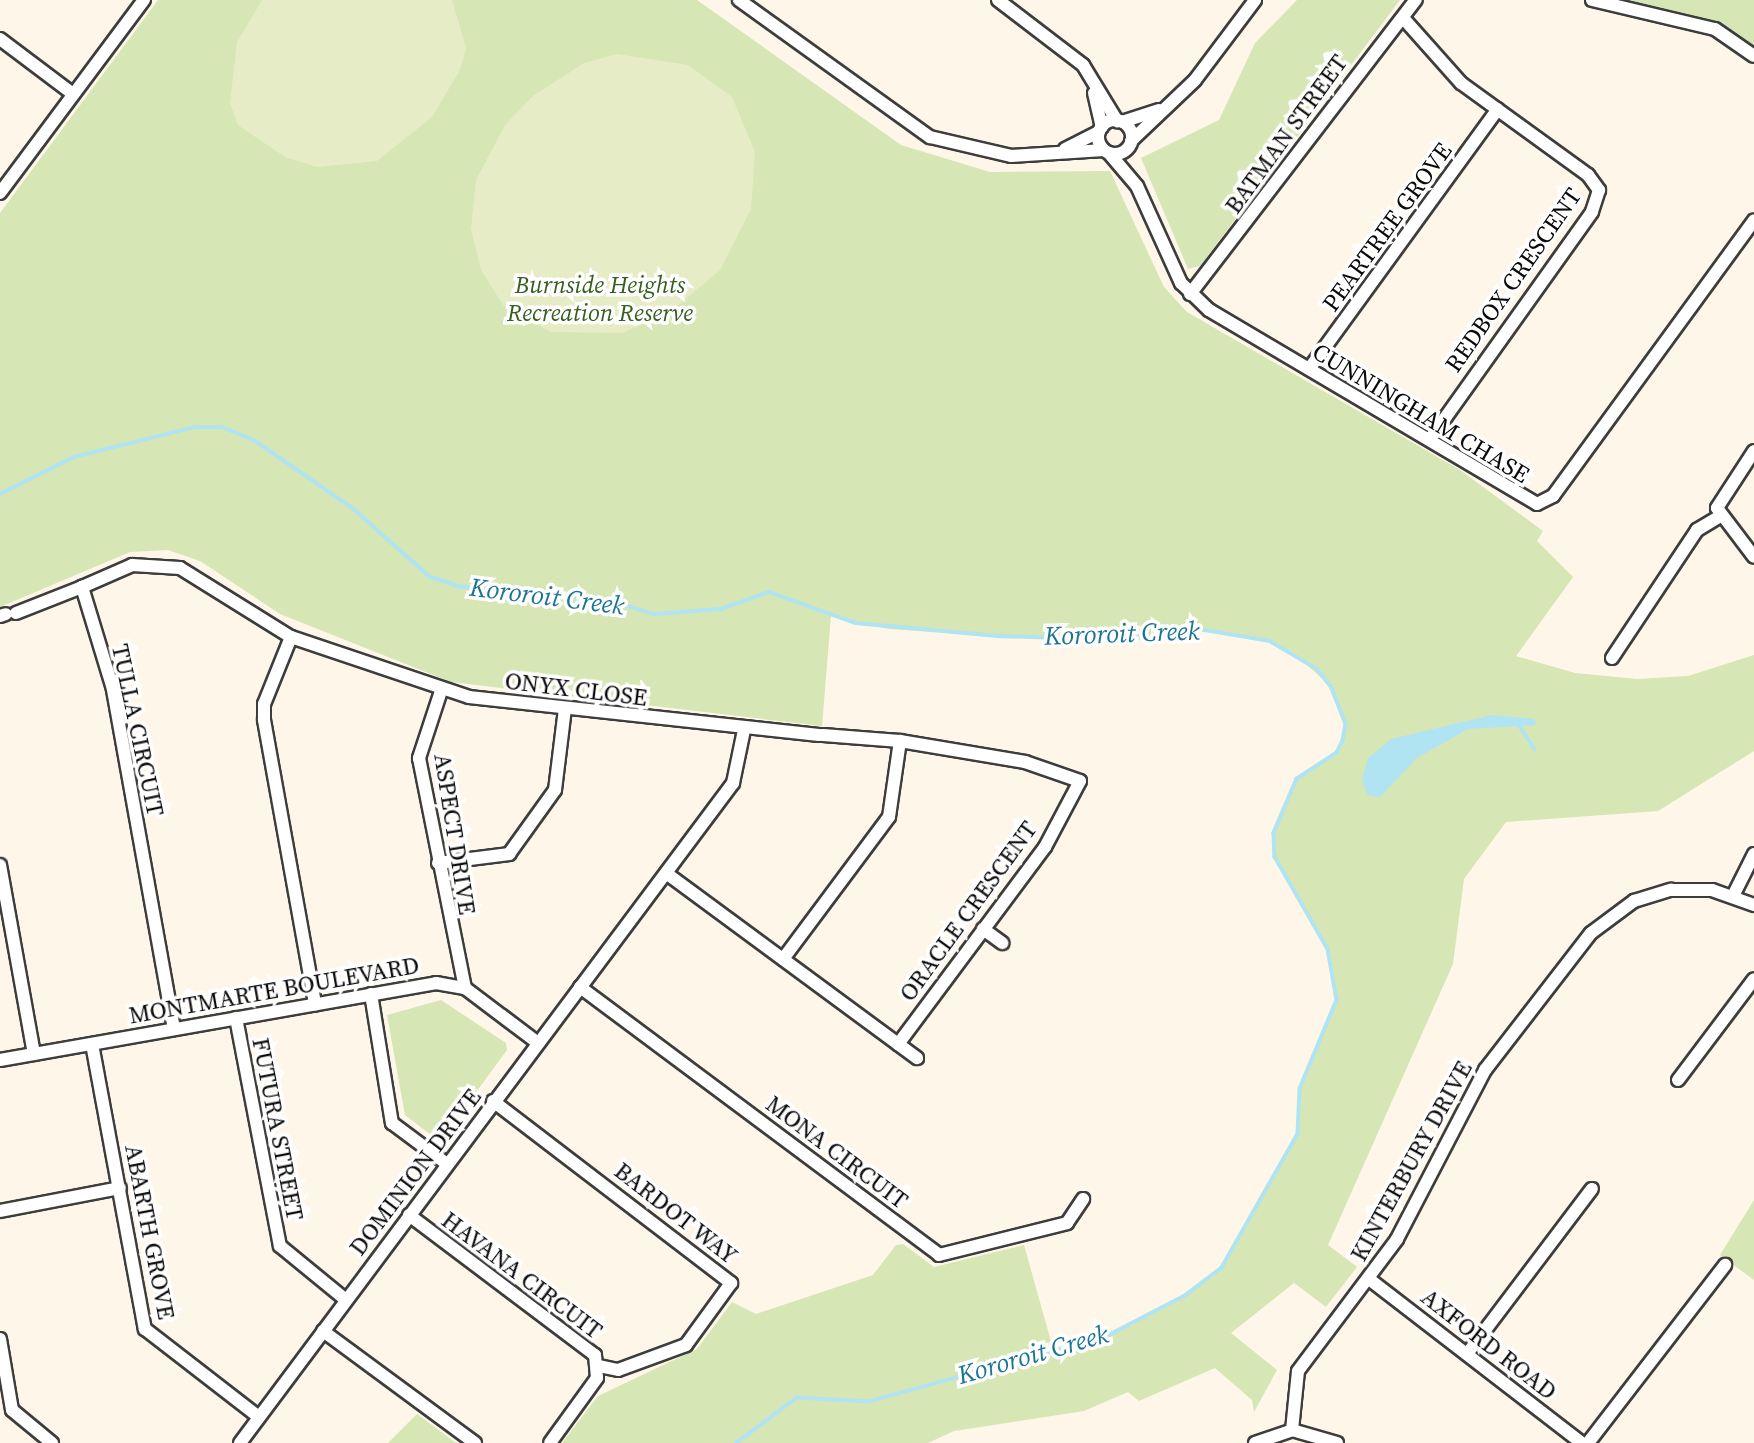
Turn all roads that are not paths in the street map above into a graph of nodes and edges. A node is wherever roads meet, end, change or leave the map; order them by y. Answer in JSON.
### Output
{"nodes":[{"id":1,"x":144,"y":0,"type":"edge"},
{"id":2,"x":738,"y":0,"type":"edge"},
{"id":3,"x":762,"y":0,"type":"edge"},
{"id":4,"x":998,"y":0,"type":"edge"},
{"id":5,"x":1255,"y":0,"type":"edge"},
{"id":6,"x":1416,"y":0,"type":"edge"},
{"id":7,"x":1592,"y":0,"type":"edge"},
{"id":8,"x":754,"y":11,"type":"junction"},
{"id":9,"x":1404,"y":19,"type":"junction"},
{"id":10,"x":0,"y":39,"type":"edge"},
{"id":11,"x":1754,"y":56,"type":"edge"},
{"id":12,"x":1088,"y":76,"type":"junction"},
{"id":13,"x":73,"y":94,"type":"junction"},
{"id":14,"x":1162,"y":109,"type":"junction"},
{"id":15,"x":1498,"y":109,"type":"junction"},
{"id":16,"x":1119,"y":121,"type":"junction"},
{"id":17,"x":1100,"y":129,"type":"junction"},
{"id":18,"x":1130,"y":143,"type":"junction"},
{"id":19,"x":1106,"y":152,"type":"junction"},
{"id":20,"x":1052,"y":154,"type":"junction"},
{"id":21,"x":1137,"y":186,"type":"junction"},
{"id":22,"x":0,"y":193,"type":"edge"},
{"id":23,"x":1754,"y":220,"type":"edge"},
{"id":24,"x":1190,"y":294,"type":"junction"},
{"id":25,"x":1309,"y":369,"type":"junction"},
{"id":26,"x":1431,"y":438,"type":"junction"},
{"id":27,"x":1754,"y":451,"type":"edge"},
{"id":28,"x":1719,"y":517,"type":"junction"},
{"id":29,"x":1754,"y":556,"type":"edge"},
{"id":30,"x":82,"y":587,"type":"junction"},
{"id":31,"x":7,"y":614,"type":"edge"},
{"id":32,"x":291,"y":636,"type":"junction"},
{"id":33,"x":1612,"y":657,"type":"dead end"},
{"id":34,"x":442,"y":688,"type":"junction"},
{"id":35,"x":565,"y":709,"type":"junction"},
{"id":36,"x":744,"y":730,"type":"junction"},
{"id":37,"x":900,"y":741,"type":"junction"},
{"id":38,"x":1080,"y":781,"type":"junction"},
{"id":39,"x":1091,"y":790,"type":"dead end"},
{"id":40,"x":1754,"y":854,"type":"edge"},
{"id":41,"x":438,"y":863,"type":"junction"},
{"id":42,"x":0,"y":865,"type":"edge"},
{"id":43,"x":666,"y":873,"type":"junction"},
{"id":44,"x":1733,"y":896,"type":"junction"},
{"id":45,"x":1754,"y":905,"type":"edge"},
{"id":46,"x":984,"y":929,"type":"junction"},
{"id":47,"x":1002,"y":943,"type":"dead end"},
{"id":48,"x":783,"y":959,"type":"junction"},
{"id":49,"x":1754,"y":979,"type":"edge"},
{"id":50,"x":580,"y":987,"type":"junction"},
{"id":51,"x":465,"y":988,"type":"junction"},
{"id":52,"x":371,"y":994,"type":"junction"},
{"id":53,"x":315,"y":1004,"type":"junction"},
{"id":54,"x":236,"y":1018,"type":"junction"},
{"id":55,"x":174,"y":1029,"type":"junction"},
{"id":56,"x":538,"y":1042,"type":"junction"},
{"id":57,"x":92,"y":1044,"type":"junction"},
{"id":58,"x":898,"y":1044,"type":"junction"},
{"id":59,"x":34,"y":1054,"type":"junction"},
{"id":60,"x":917,"y":1058,"type":"dead end"},
{"id":61,"x":0,"y":1060,"type":"edge"},
{"id":62,"x":1678,"y":1080,"type":"dead end"},
{"id":63,"x":493,"y":1101,"type":"junction"},
{"id":64,"x":447,"y":1164,"type":"junction"},
{"id":65,"x":120,"y":1188,"type":"junction"},
{"id":66,"x":1592,"y":1189,"type":"dead end"},
{"id":67,"x":1083,"y":1199,"type":"dead end"},
{"id":68,"x":0,"y":1211,"type":"edge"},
{"id":69,"x":409,"y":1215,"type":"junction"},
{"id":70,"x":1725,"y":1265,"type":"dead end"},
{"id":71,"x":1369,"y":1279,"type":"junction"},
{"id":72,"x":346,"y":1300,"type":"junction"},
{"id":73,"x":323,"y":1331,"type":"junction"},
{"id":74,"x":0,"y":1339,"type":"edge"},
{"id":75,"x":1467,"y":1354,"type":"junction"},
{"id":76,"x":599,"y":1366,"type":"junction"},
{"id":77,"x":259,"y":1417,"type":"junction"},
{"id":78,"x":1292,"y":1430,"type":"junction"},
{"id":79,"x":52,"y":1443,"type":"edge"},
{"id":80,"x":240,"y":1443,"type":"edge"},
{"id":81,"x":475,"y":1443,"type":"edge"},
{"id":82,"x":550,"y":1443,"type":"edge"},
{"id":83,"x":1255,"y":1443,"type":"edge"},
{"id":84,"x":1337,"y":1443,"type":"edge"},
{"id":85,"x":1582,"y":1443,"type":"edge"},
{"id":86,"x":1588,"y":1443,"type":"edge"}],
"edges":[{"from":1,"to":13,"type":"street"},
{"from":2,"to":8,"type":"street"},
{"from":3,"to":8,"type":"street"},
{"from":4,"to":12,"type":"street"},
{"from":5,"to":14,"type":"street"},
{"from":6,"to":9,"type":"street","name":"BATMAN STREET"},
{"from":7,"to":11,"type":"street"},
{"from":8,"to":20,"type":"street"},
{"from":9,"to":15,"type":"street","name":"REDBOX CRESCENT"},
{"from":9,"to":24,"type":"street","name":"BATMAN STREET"},
{"from":10,"to":13,"type":"street"},
{"from":12,"to":16,"type":"street"},
{"from":12,"to":17,"type":"street"},
{"from":13,"to":22,"type":"street"},
{"from":14,"to":16,"type":"street"},
{"from":14,"to":18,"type":"street"},
{"from":15,"to":25,"type":"street","name":"PEARTREE GROVE"},
{"from":15,"to":26,"type":"street","name":"REDBOX CRESCENT"},
{"from":16,"to":17,"type":"street"},
{"from":16,"to":18,"type":"street"},
{"from":17,"to":19,"type":"street"},
{"from":17,"to":20,"type":"street"},
{"from":18,"to":19,"type":"street"},
{"from":18,"to":21,"type":"street"},
{"from":19,"to":20,"type":"street"},
{"from":19,"to":21,"type":"street"},
{"from":21,"to":24,"type":"street"},
{"from":23,"to":26,"type":"street","name":"CUNNINGHAM CHASE"},
{"from":24,"to":25,"type":"street","name":"CUNNINGHAM CHASE"},
{"from":25,"to":26,"type":"street","name":"CUNNINGHAM CHASE"},
{"from":27,"to":28,"type":"street"},
{"from":28,"to":29,"type":"street"},
{"from":28,"to":33,"type":"street"},
{"from":30,"to":31,"type":"street"},
{"from":30,"to":32,"type":"street"},
{"from":30,"to":55,"type":"street","name":"TULLA CIRCUIT"},
{"from":32,"to":34,"type":"street","name":"ONYX CLOSE"},
{"from":32,"to":53,"type":"street"},
{"from":34,"to":35,"type":"street","name":"ONYX CLOSE"},
{"from":34,"to":41,"type":"street","name":"ASPECT DRIVE"},
{"from":35,"to":36,"type":"street","name":"ONYX CLOSE"},
{"from":35,"to":41,"type":"street"},
{"from":36,"to":37,"type":"street","name":"ONYX CLOSE"},
{"from":36,"to":43,"type":"street","name":"DOMINION DRIVE"},
{"from":37,"to":38,"type":"street"},
{"from":37,"to":48,"type":"street"},
{"from":38,"to":39,"type":"street"},
{"from":38,"to":46,"type":"street","name":"ORACLE CRESCENT"},
{"from":40,"to":44,"type":"street"},
{"from":41,"to":51,"type":"street","name":"ASPECT DRIVE"},
{"from":42,"to":59,"type":"street"},
{"from":43,"to":48,"type":"street"},
{"from":43,"to":50,"type":"street","name":"DOMINION DRIVE"},
{"from":44,"to":45,"type":"street","name":"KINTERBURY DRIVE"},
{"from":44,"to":71,"type":"street","name":"KINTERBURY DRIVE"},
{"from":46,"to":47,"type":"street"},
{"from":46,"to":58,"type":"street","name":"ORACLE CRESCENT"},
{"from":48,"to":58,"type":"street"},
{"from":49,"to":62,"type":"street"},
{"from":50,"to":56,"type":"street","name":"DOMINION DRIVE"},
{"from":50,"to":67,"type":"street","name":"MONA CIRCUIT"},
{"from":51,"to":52,"type":"street","name":"MONTMARTE BOULEVARD"},
{"from":51,"to":56,"type":"street","name":"MONTMARTE BOULEVARD"},
{"from":52,"to":53,"type":"street","name":"MONTMARTE BOULEVARD"},
{"from":52,"to":64,"type":"street"},
{"from":53,"to":54,"type":"street","name":"MONTMARTE BOULEVARD"},
{"from":54,"to":55,"type":"street","name":"MONTMARTE BOULEVARD"},
{"from":54,"to":72,"type":"street","name":"FUTURA STREET"},
{"from":55,"to":57,"type":"street","name":"MONTMARTE BOULEVARD"},
{"from":56,"to":63,"type":"street","name":"DOMINION DRIVE"},
{"from":57,"to":59,"type":"street","name":"MONTMARTE BOULEVARD"},
{"from":57,"to":65,"type":"street","name":"ABARTH GROVE"},
{"from":58,"to":60,"type":"street"},
{"from":59,"to":61,"type":"street","name":"MONTMARTE BOULEVARD"},
{"from":63,"to":64,"type":"street","name":"DOMINION DRIVE"},
{"from":63,"to":76,"type":"street","name":"BARDOT WAY"},
{"from":64,"to":69,"type":"street","name":"DOMINION DRIVE"},
{"from":65,"to":68,"type":"street"},
{"from":65,"to":77,"type":"street","name":"ABARTH GROVE"},
{"from":66,"to":75,"type":"street"},
{"from":69,"to":72,"type":"street","name":"DOMINION DRIVE"},
{"from":69,"to":76,"type":"street","name":"HAVANA CIRCUIT"},
{"from":70,"to":86,"type":"street"},
{"from":71,"to":75,"type":"street","name":"AXFORD ROAD"},
{"from":71,"to":78,"type":"street","name":"KINTERBURY DRIVE"},
{"from":72,"to":73,"type":"street","name":"DOMINION DRIVE"},
{"from":73,"to":77,"type":"street","name":"DOMINION DRIVE"},
{"from":73,"to":81,"type":"street"},
{"from":74,"to":79,"type":"street"},
{"from":75,"to":85,"type":"street","name":"AXFORD ROAD"},
{"from":76,"to":82,"type":"street","name":"HAVANA CIRCUIT"},
{"from":77,"to":80,"type":"street","name":"DOMINION DRIVE"},
{"from":78,"to":83,"type":"street"},
{"from":78,"to":84,"type":"street"}]}
